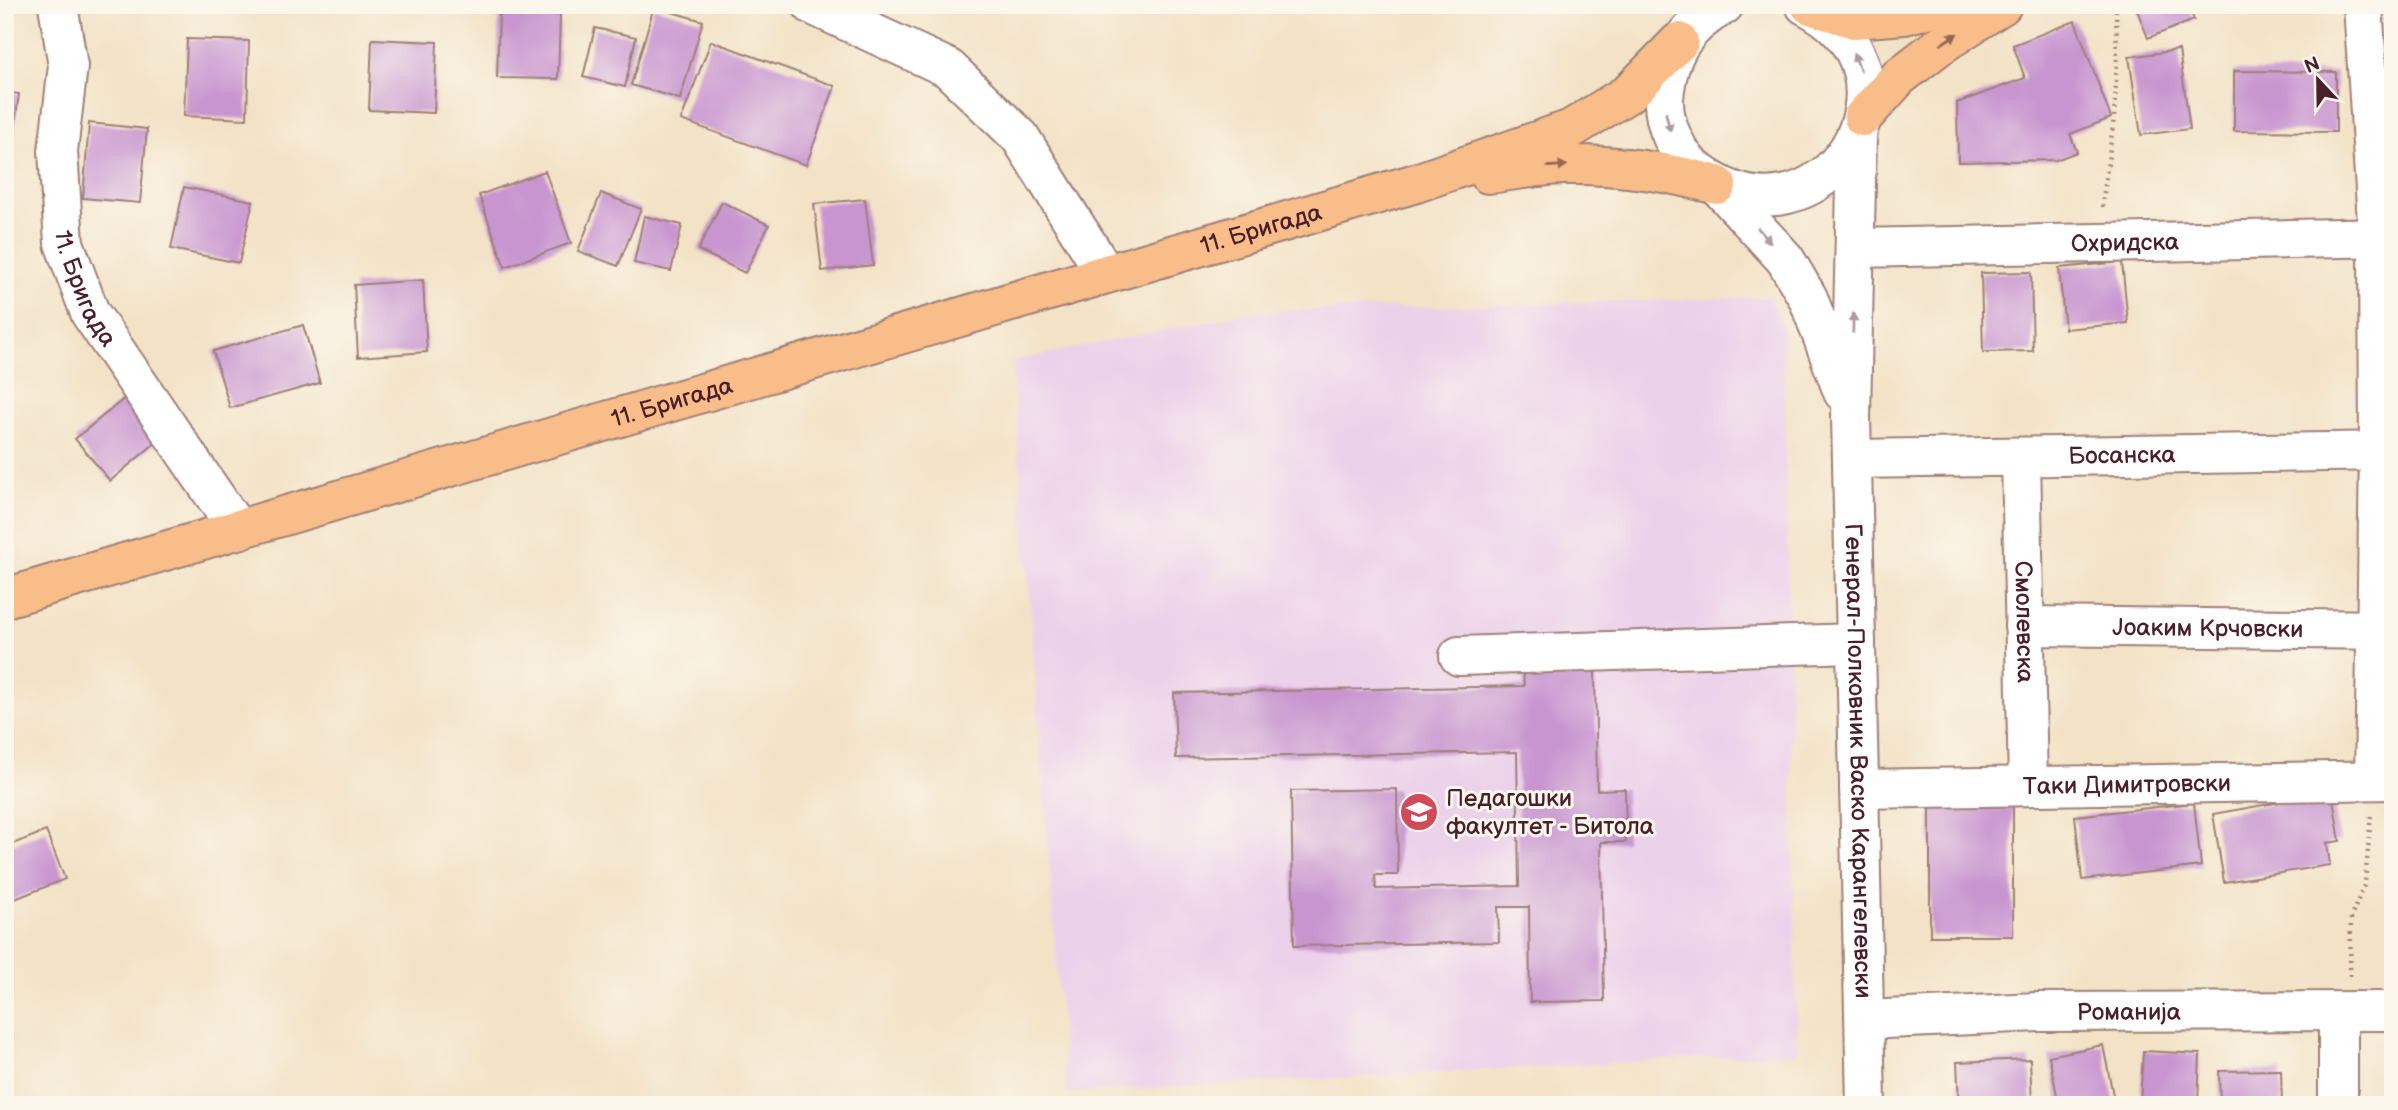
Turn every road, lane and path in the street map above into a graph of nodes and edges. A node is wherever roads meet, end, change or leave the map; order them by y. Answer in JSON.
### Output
{"nodes":[{"id":1,"x":58,"y":5,"type":"edge"},
{"id":2,"x":812,"y":5,"type":"edge"},
{"id":3,"x":1724,"y":5,"type":"edge"},
{"id":4,"x":1805,"y":5,"type":"edge"},
{"id":5,"x":1810,"y":5,"type":"edge"},
{"id":6,"x":1942,"y":5,"type":"edge"},
{"id":7,"x":2002,"y":5,"type":"edge"},
{"id":8,"x":2116,"y":5,"type":"edge"},
{"id":9,"x":2363,"y":5,"type":"edge"},
{"id":10,"x":1679,"y":42,"type":"junction"},
{"id":11,"x":1860,"y":127,"type":"junction"},
{"id":12,"x":1416,"y":183,"type":"junction"},
{"id":13,"x":1717,"y":185,"type":"junction"},
{"id":14,"x":2101,"y":217,"type":"dead end"},
{"id":15,"x":2385,"y":237,"type":"edge"},
{"id":16,"x":1855,"y":248,"type":"junction"},
{"id":17,"x":1106,"y":274,"type":"junction"},
{"id":18,"x":1851,"y":416,"type":"junction"},
{"id":19,"x":2386,"y":451,"type":"edge"},
{"id":20,"x":2021,"y":458,"type":"junction"},
{"id":21,"x":1852,"y":459,"type":"junction"},
{"id":22,"x":238,"y":530,"type":"junction"},
{"id":23,"x":5,"y":598,"type":"edge"},
{"id":24,"x":2024,"y":626,"type":"junction"},
{"id":25,"x":2384,"y":630,"type":"edge"},
{"id":26,"x":1856,"y":643,"type":"junction"},
{"id":27,"x":1460,"y":656,"type":"dead end"},
{"id":28,"x":2383,"y":780,"type":"edge"},
{"id":29,"x":2028,"y":786,"type":"junction"},
{"id":30,"x":1859,"y":789,"type":"junction"},
{"id":31,"x":2393,"y":1011,"type":"edge"},
{"id":32,"x":2338,"y":1012,"type":"junction"},
{"id":33,"x":1865,"y":1020,"type":"junction"},
{"id":34,"x":1866,"y":1105,"type":"edge"},
{"id":35,"x":2338,"y":1105,"type":"edge"}],
"edges":[{"from":1,"to":22,"type":"street","name":"11. Бригада"},
{"from":2,"to":17,"type":"street"},
{"from":3,"to":10,"type":"street","name":"11. Бригада"},
{"from":11,"to":4,"type":"street","one_way":true},
{"from":5,"to":6,"type":"main road"},
{"from":11,"to":7,"type":"main road","one_way":true},
{"from":8,"to":14,"type":"path"},
{"from":9,"to":15,"type":"street"},
{"from":10,"to":12,"type":"main road","name":"11. Бригада"},
{"from":10,"to":13,"type":"street","name":"11. Бригада","one_way":true},
{"from":11,"to":13,"type":"street","name":"11. Бригада"},
{"from":11,"to":16,"type":"street","name":"Генерал-Полковник Васко Карангелевски"},
{"from":12,"to":13,"type":"main road","name":"11. Бригада","one_way":true},
{"from":12,"to":17,"type":"main road","name":"11. Бригада"},
{"from":13,"to":18,"type":"street","name":"Генерал-Полковник Васко Карангелевски","one_way":true},
{"from":15,"to":16,"type":"street","name":"Охридска"},
{"from":15,"to":19,"type":"street"},
{"from":18,"to":16,"type":"street","name":"Генерал-Полковник Васко Карангелевски","one_way":true},
{"from":17,"to":22,"type":"main road","name":"11. Бригада"},
{"from":18,"to":21,"type":"street","name":"Генерал-Полковник Васко Карангелевски"},
{"from":19,"to":20,"type":"street","name":"Босанска"},
{"from":19,"to":25,"type":"street"},
{"from":20,"to":21,"type":"street","name":"Босанска"},
{"from":20,"to":24,"type":"street","name":"Смолевска"},
{"from":21,"to":26,"type":"street","name":"Генерал-Полковник Васко Карангелевски"},
{"from":22,"to":23,"type":"main road","name":"11. Бригада"},
{"from":24,"to":25,"type":"street","name":"Јоаким Крчовски"},
{"from":24,"to":29,"type":"street","name":"Смолевска"},
{"from":25,"to":28,"type":"street"},
{"from":26,"to":27,"type":"street"},
{"from":26,"to":30,"type":"street","name":"Генерал-Полковник Васко Карангелевски"},
{"from":28,"to":29,"type":"street","name":"Таки Димитровски"},
{"from":28,"to":32,"type":"path"},
{"from":29,"to":30,"type":"street","name":"Таки Димитровски"},
{"from":30,"to":33,"type":"street","name":"Генерал-Полковник Васко Карангелевски"},
{"from":31,"to":32,"type":"street","name":"Романија"},
{"from":32,"to":33,"type":"street","name":"Романија"},
{"from":32,"to":35,"type":"street"},
{"from":33,"to":34,"type":"street","name":"Генерал-Полковник Васко Карангелевски"}]}
